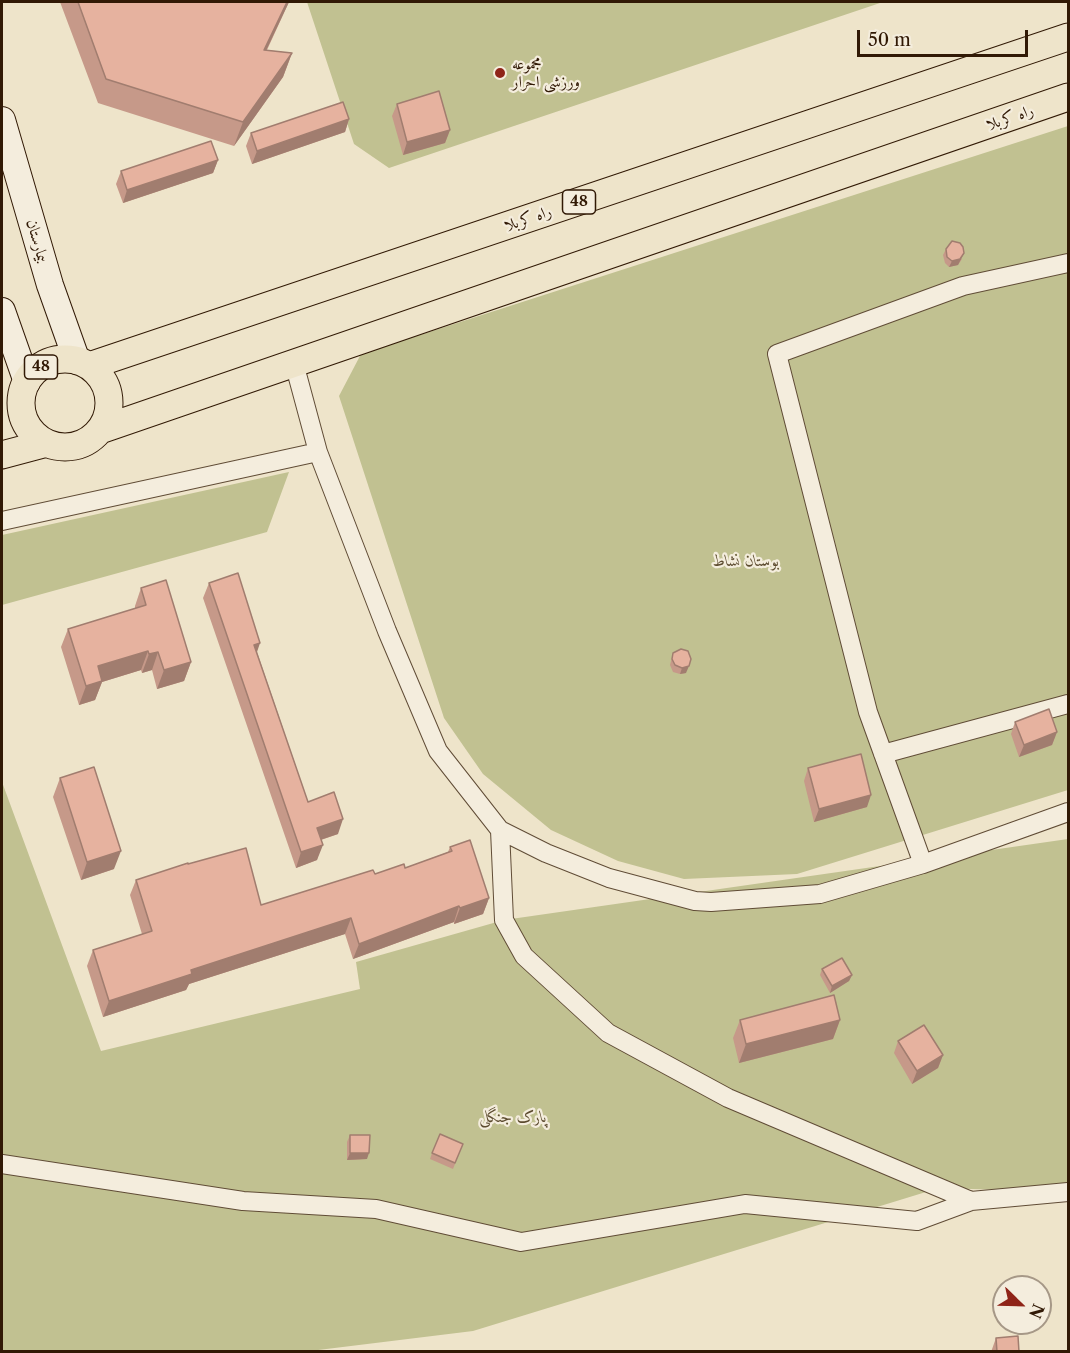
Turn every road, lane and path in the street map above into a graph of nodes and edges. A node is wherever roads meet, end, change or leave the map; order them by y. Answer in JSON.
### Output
{"nodes":[{"id":1,"x":1068,"y":38,"type":"edge"},
{"id":2,"x":1068,"y":97,"type":"edge"},
{"id":3,"x":2,"y":120,"type":"edge"},
{"id":4,"x":1068,"y":263,"type":"edge"},
{"id":5,"x":2,"y":311,"type":"edge"},
{"id":6,"x":294,"y":363,"type":"junction"},
{"id":7,"x":83,"y":364,"type":"junction"},
{"id":8,"x":16,"y":392,"type":"edge"},
{"id":9,"x":100,"y":430,"type":"junction"},
{"id":10,"x":47,"y":443,"type":"junction"},
{"id":11,"x":318,"y":452,"type":"junction"},
{"id":12,"x":2,"y":455,"type":"edge"},
{"id":13,"x":2,"y":521,"type":"edge"},
{"id":14,"x":1068,"y":704,"type":"edge"},
{"id":15,"x":883,"y":754,"type":"junction"},
{"id":16,"x":1068,"y":812,"type":"edge"},
{"id":17,"x":500,"y":830,"type":"junction"},
{"id":18,"x":923,"y":864,"type":"junction"},
{"id":19,"x":2,"y":1164,"type":"edge"},
{"id":20,"x":1068,"y":1192,"type":"edge"},
{"id":21,"x":972,"y":1202,"type":"junction"}],
"edges":[{"from":1,"to":7,"type":"main road","name":"راه کربلا","number":"48"},
{"from":2,"to":6,"type":"main road","name":"راه کربلا"},
{"from":3,"to":7,"type":"main road","name":"بیمارستان"},
{"from":4,"to":15,"type":"street"},
{"from":5,"to":8,"type":"main road"},
{"from":6,"to":9,"type":"main road","name":"راه کربلا"},
{"from":6,"to":11,"type":"street"},
{"from":7,"to":8,"type":"main road","number":"48"},
{"from":7,"to":9,"type":"main road"},
{"from":8,"to":10,"type":"main road","number":"48"},
{"from":9,"to":10,"type":"main road"},
{"from":10,"to":12,"type":"main road"},
{"from":11,"to":13,"type":"street"},
{"from":11,"to":17,"type":"street"},
{"from":14,"to":15,"type":"street"},
{"from":15,"to":18,"type":"street"},
{"from":16,"to":18,"type":"street"},
{"from":17,"to":18,"type":"street"},
{"from":17,"to":21,"type":"street"},
{"from":19,"to":21,"type":"street"},
{"from":20,"to":21,"type":"street"}]}
